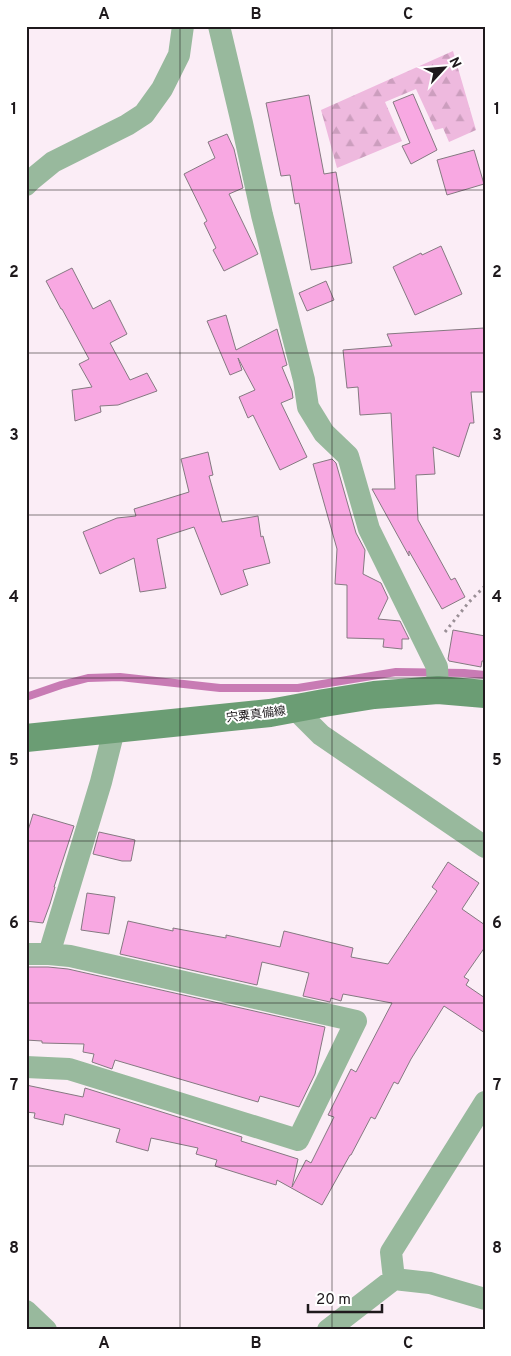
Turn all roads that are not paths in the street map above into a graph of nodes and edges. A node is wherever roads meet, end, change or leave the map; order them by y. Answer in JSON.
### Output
{"nodes":[{"id":1,"x":183,"y":26,"type":"edge"},
{"id":2,"x":219,"y":26,"type":"edge"},
{"id":3,"x":26,"y":185,"type":"edge"},
{"id":4,"x":436,"y":672,"type":"junction"},
{"id":5,"x":485,"y":694,"type":"edge"},
{"id":6,"x":295,"y":708,"type":"junction"},
{"id":7,"x":114,"y":730,"type":"junction"},
{"id":8,"x":26,"y":738,"type":"edge"},
{"id":9,"x":485,"y":847,"type":"edge"},
{"id":10,"x":26,"y":954,"type":"edge"},
{"id":11,"x":49,"y":954,"type":"junction"},
{"id":12,"x":26,"y":1067,"type":"edge"},
{"id":13,"x":485,"y":1102,"type":"edge"},
{"id":14,"x":394,"y":1279,"type":"junction"},
{"id":15,"x":485,"y":1299,"type":"edge"},
{"id":16,"x":26,"y":1311,"type":"edge"},
{"id":17,"x":46,"y":1330,"type":"edge"},
{"id":18,"x":328,"y":1330,"type":"edge"}],
"edges":[{"from":1,"to":3,"type":"street"},
{"from":2,"to":4,"type":"street"},
{"from":4,"to":5,"type":"main road","name":"宍粟真備線"},
{"from":4,"to":6,"type":"main road","name":"宍粟真備線"},
{"from":6,"to":7,"type":"main road","name":"宍粟真備線"},
{"from":6,"to":9,"type":"street"},
{"from":7,"to":8,"type":"main road","name":"宍粟真備線"},
{"from":7,"to":11,"type":"street"},
{"from":10,"to":11,"type":"street"},
{"from":11,"to":12,"type":"street"},
{"from":13,"to":14,"type":"street"},
{"from":14,"to":15,"type":"street"},
{"from":14,"to":18,"type":"street"},
{"from":16,"to":17,"type":"street"}]}
